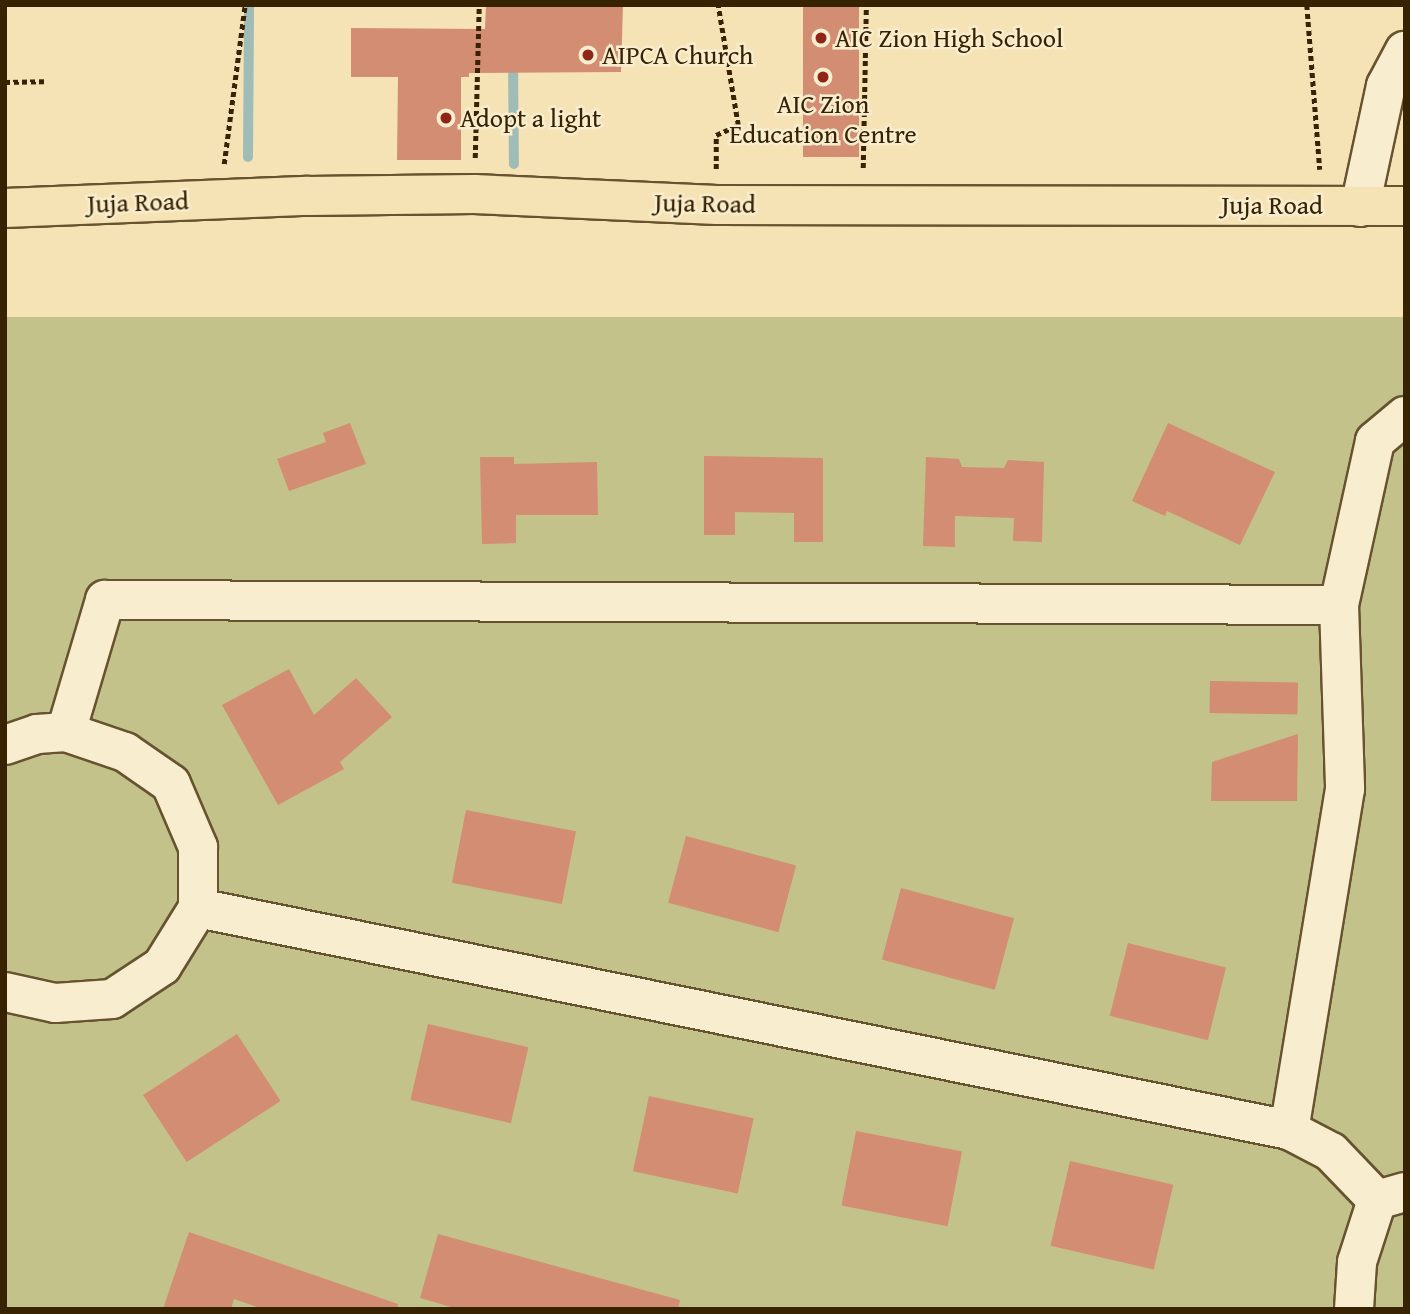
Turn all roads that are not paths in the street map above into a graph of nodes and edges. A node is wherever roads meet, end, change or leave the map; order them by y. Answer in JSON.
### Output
{"nodes":[{"id":1,"x":1405,"y":51,"type":"edge"},
{"id":2,"x":1390,"y":146,"type":"edge"},
{"id":3,"x":1360,"y":206,"type":"junction"},
{"id":4,"x":1405,"y":206,"type":"edge"},
{"id":5,"x":5,"y":208,"type":"edge"},
{"id":6,"x":1405,"y":416,"type":"edge"},
{"id":7,"x":1339,"y":605,"type":"junction"},
{"id":8,"x":66,"y":732,"type":"junction"},
{"id":9,"x":5,"y":745,"type":"edge"},
{"id":10,"x":198,"y":908,"type":"junction"},
{"id":11,"x":5,"y":992,"type":"edge"},
{"id":12,"x":1289,"y":1130,"type":"junction"},
{"id":13,"x":1391,"y":1196,"type":"edge"},
{"id":14,"x":1354,"y":1309,"type":"edge"}],
"edges":[{"from":1,"to":2,"type":"street"},
{"from":2,"to":3,"type":"street"},
{"from":3,"to":4,"type":"main road","name":"Juja Road"},
{"from":3,"to":5,"type":"main road","name":"Juja Road"},
{"from":6,"to":7,"type":"street"},
{"from":7,"to":8,"type":"street"},
{"from":7,"to":12,"type":"street"},
{"from":8,"to":9,"type":"street"},
{"from":8,"to":10,"type":"street"},
{"from":10,"to":11,"type":"street"},
{"from":10,"to":12,"type":"street"},
{"from":12,"to":13,"type":"street"},
{"from":13,"to":14,"type":"street"}]}
